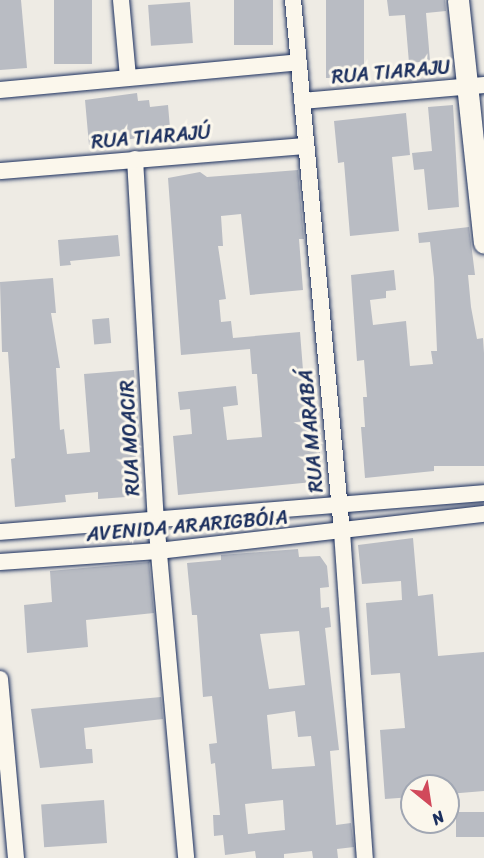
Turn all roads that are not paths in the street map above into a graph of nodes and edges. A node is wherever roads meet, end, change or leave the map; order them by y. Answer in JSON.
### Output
{"nodes":[{"id":1,"x":121,"y":0,"type":"edge"},
{"id":2,"x":293,"y":0,"type":"edge"},
{"id":3,"x":458,"y":0,"type":"edge"},
{"id":4,"x":299,"y":62,"type":"junction"},
{"id":5,"x":128,"y":77,"type":"junction"},
{"id":6,"x":475,"y":86,"type":"edge"},
{"id":7,"x":0,"y":90,"type":"edge"},
{"id":8,"x":302,"y":101,"type":"junction"},
{"id":9,"x":306,"y":146,"type":"junction"},
{"id":10,"x":135,"y":159,"type":"junction"},
{"id":11,"x":0,"y":171,"type":"edge"},
{"id":12,"x":484,"y":243,"type":"edge"},
{"id":13,"x":484,"y":493,"type":"edge"},
{"id":14,"x":339,"y":502,"type":"junction"},
{"id":15,"x":484,"y":514,"type":"edge"},
{"id":16,"x":156,"y":520,"type":"junction"},
{"id":17,"x":0,"y":532,"type":"edge"},
{"id":18,"x":342,"y":532,"type":"junction"},
{"id":19,"x":158,"y":551,"type":"junction"},
{"id":20,"x":0,"y":562,"type":"edge"},
{"id":21,"x":0,"y":679,"type":"edge"},
{"id":22,"x":16,"y":858,"type":"edge"},
{"id":23,"x":186,"y":858,"type":"edge"},
{"id":24,"x":365,"y":858,"type":"edge"}],
"edges":[{"from":1,"to":5,"type":"street"},
{"from":2,"to":4,"type":"street","name":"RUA MARABÁ"},
{"from":3,"to":6,"type":"main road"},
{"from":4,"to":5,"type":"street"},
{"from":4,"to":8,"type":"street","name":"RUA MARABÁ"},
{"from":5,"to":7,"type":"street"},
{"from":6,"to":8,"type":"street","name":"RUA TIARAJU"},
{"from":6,"to":12,"type":"main road"},
{"from":8,"to":9,"type":"street","name":"RUA MARABÁ"},
{"from":9,"to":10,"type":"street","name":"RUA TIARAJÚ"},
{"from":9,"to":14,"type":"street","name":"RUA MARABÁ"},
{"from":10,"to":11,"type":"street","name":"RUA TIARAJÚ"},
{"from":10,"to":16,"type":"street","name":"RUA MOACIR"},
{"from":13,"to":14,"type":"street","name":"AVENIDA ARARIGBÓIA"},
{"from":14,"to":16,"type":"street","name":"AVENIDA ARARIGBÓIA"},
{"from":14,"to":18,"type":"street","name":"RUA MARABÁ"},
{"from":15,"to":18,"type":"street","name":"AVENIDA ARARIGBÓIA"},
{"from":16,"to":17,"type":"street","name":"AVENIDA ARARIGBÓIA"},
{"from":16,"to":19,"type":"street","name":"RUA MOACIR"},
{"from":18,"to":19,"type":"street","name":"AVENIDA ARARIGBÓIA"},
{"from":18,"to":24,"type":"street","name":"RUA MARABÁ"},
{"from":19,"to":20,"type":"street","name":"AVENIDA ARARIGBÓIA"},
{"from":19,"to":23,"type":"street","name":"RUA MOACIR"},
{"from":21,"to":22,"type":"street"}]}
